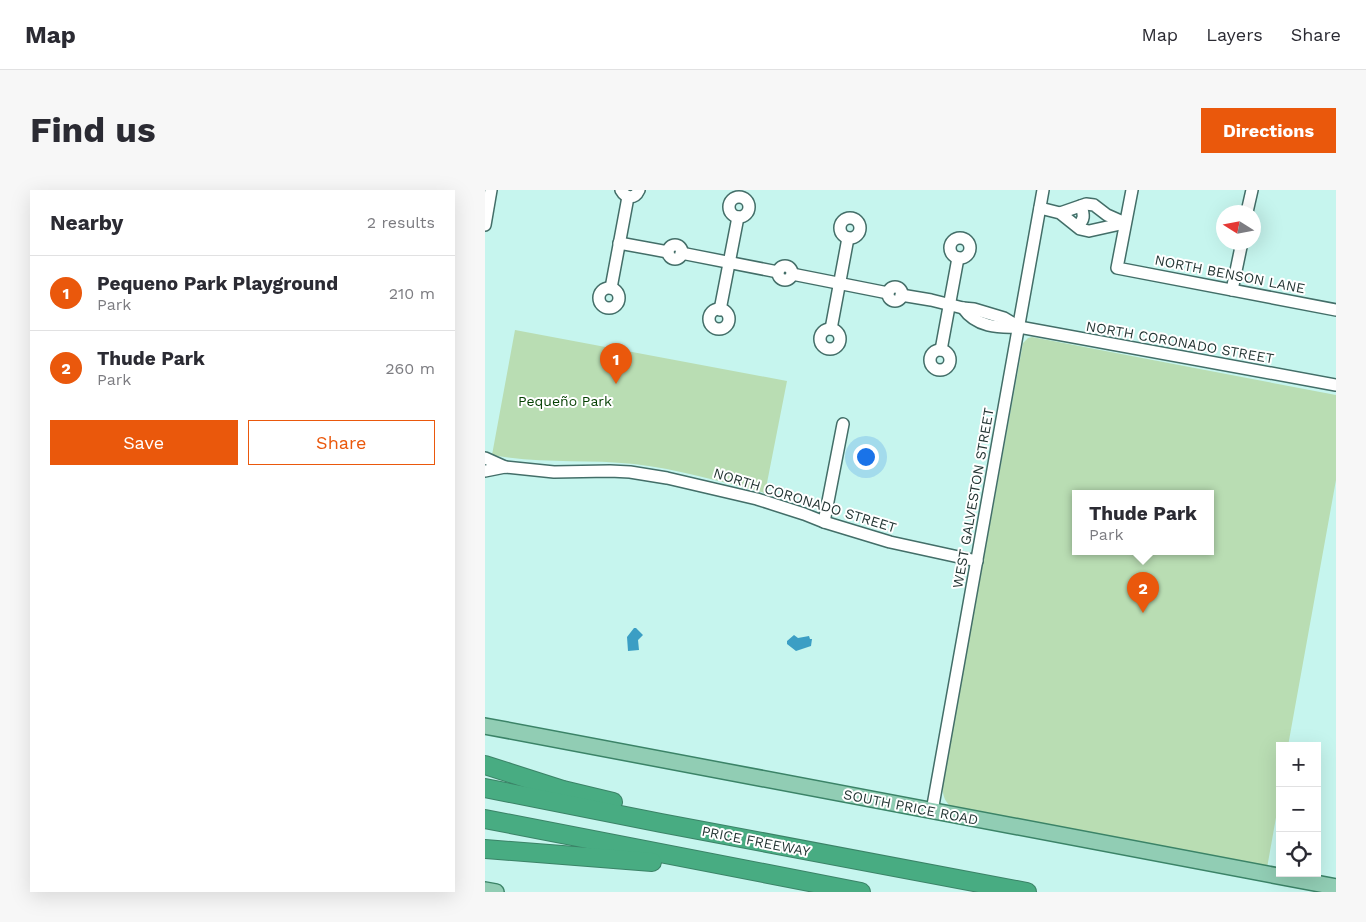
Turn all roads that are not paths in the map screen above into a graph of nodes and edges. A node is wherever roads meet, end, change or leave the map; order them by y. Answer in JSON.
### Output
{"nodes":[{"id":1,"x":491,"y":190,"type":"edge"},
{"id":2,"x":639,"y":190,"type":"edge"},
{"id":3,"x":1043,"y":190,"type":"edge"},
{"id":4,"x":1132,"y":190,"type":"edge"},
{"id":5,"x":1252,"y":190,"type":"edge"},
{"id":6,"x":624,"y":193,"type":"edge"},
{"id":7,"x":1249,"y":205,"type":"edge"},
{"id":8,"x":1081,"y":206,"type":"junction"},
{"id":9,"x":1040,"y":208,"type":"junction"},
{"id":10,"x":1060,"y":213,"type":"junction"},
{"id":11,"x":737,"y":217,"type":"dead end"},
{"id":12,"x":1125,"y":224,"type":"junction"},
{"id":13,"x":485,"y":225,"type":"edge"},
{"id":14,"x":1077,"y":226,"type":"junction"},
{"id":15,"x":848,"y":238,"type":"dead end"},
{"id":16,"x":619,"y":243,"type":"junction"},
{"id":17,"x":1240,"y":250,"type":"edge"},
{"id":18,"x":958,"y":258,"type":"dead end"},
{"id":19,"x":729,"y":262,"type":"junction"},
{"id":20,"x":840,"y":283,"type":"junction"},
{"id":21,"x":611,"y":288,"type":"dead end"},
{"id":22,"x":1232,"y":290,"type":"junction"},
{"id":23,"x":950,"y":304,"type":"junction"},
{"id":24,"x":720,"y":310,"type":"dead end"},
{"id":25,"x":1336,"y":310,"type":"edge"},
{"id":26,"x":1019,"y":327,"type":"junction"},
{"id":27,"x":831,"y":329,"type":"dead end"},
{"id":28,"x":941,"y":350,"type":"dead end"},
{"id":29,"x":1336,"y":385,"type":"edge"},
{"id":30,"x":843,"y":424,"type":"dead end"},
{"id":31,"x":485,"y":458,"type":"edge"},
{"id":32,"x":505,"y":467,"type":"junction"},
{"id":33,"x":485,"y":470,"type":"edge"},
{"id":34,"x":824,"y":522,"type":"junction"},
{"id":35,"x":977,"y":562,"type":"junction"},
{"id":36,"x":485,"y":726,"type":"edge"},
{"id":37,"x":485,"y":765,"type":"edge"},
{"id":38,"x":485,"y":788,"type":"edge"},
{"id":39,"x":932,"y":811,"type":"junction"},
{"id":40,"x":485,"y":819,"type":"edge"},
{"id":41,"x":781,"y":846,"type":"junction"},
{"id":42,"x":485,"y":849,"type":"edge"},
{"id":43,"x":757,"y":872,"type":"junction"},
{"id":44,"x":1336,"y":887,"type":"edge"},
{"id":45,"x":485,"y":890,"type":"edge"},
{"id":46,"x":495,"y":892,"type":"edge"},
{"id":47,"x":861,"y":892,"type":"edge"},
{"id":48,"x":1027,"y":892,"type":"edge"}],
"edges":[{"from":1,"to":13,"type":"street"},
{"from":2,"to":6,"type":"street"},
{"from":3,"to":9,"type":"street","name":"WEST GALVESTON STREET"},
{"from":4,"to":12,"type":"street"},
{"from":5,"to":7,"type":"street"},
{"from":6,"to":16,"type":"street"},
{"from":8,"to":10,"type":"street"},
{"from":8,"to":12,"type":"street"},
{"from":8,"to":14,"type":"street"},
{"from":9,"to":10,"type":"street"},
{"from":9,"to":26,"type":"street","name":"WEST GALVESTON STREET"},
{"from":10,"to":14,"type":"street"},
{"from":11,"to":19,"type":"street"},
{"from":12,"to":14,"type":"street"},
{"from":12,"to":22,"type":"street","name":"NORTH BENSON LANE"},
{"from":15,"to":20,"type":"street"},
{"from":16,"to":19,"type":"street"},
{"from":16,"to":21,"type":"street"},
{"from":17,"to":22,"type":"street"},
{"from":18,"to":23,"type":"street"},
{"from":19,"to":20,"type":"street"},
{"from":19,"to":24,"type":"street"},
{"from":20,"to":23,"type":"street","name":"NORTH CORONADO STREET"},
{"from":20,"to":27,"type":"street"},
{"from":22,"to":25,"type":"street","name":"NORTH BENSON LANE"},
{"from":23,"to":26,"type":"street","name":"NORTH CORONADO STREET"},
{"from":23,"to":28,"type":"street"},
{"from":26,"to":29,"type":"street","name":"NORTH CORONADO STREET"},
{"from":26,"to":35,"type":"street","name":"WEST GALVESTON STREET"},
{"from":30,"to":34,"type":"street"},
{"from":31,"to":32,"type":"street","name":"NORTH CORONADO STREET"},
{"from":32,"to":33,"type":"street","name":"NORTH CORONADO STREET"},
{"from":32,"to":34,"type":"street","name":"NORTH CORONADO STREET"},
{"from":34,"to":35,"type":"street","name":"NORTH CORONADO STREET"},
{"from":35,"to":39,"type":"street","name":"WEST GALVESTON STREET"},
{"from":36,"to":39,"type":"main road","name":"SOUTH PRICE ROAD"},
{"from":37,"to":41,"type":"highway"},
{"from":38,"to":41,"type":"highway","name":"PRICE FREEWAY"},
{"from":39,"to":44,"type":"main road","name":"SOUTH PRICE ROAD"},
{"from":40,"to":43,"type":"highway"},
{"from":41,"to":48,"type":"highway","name":"PRICE FREEWAY"},
{"from":42,"to":43,"type":"highway"},
{"from":43,"to":47,"type":"highway"},
{"from":45,"to":46,"type":"main road"}]}
